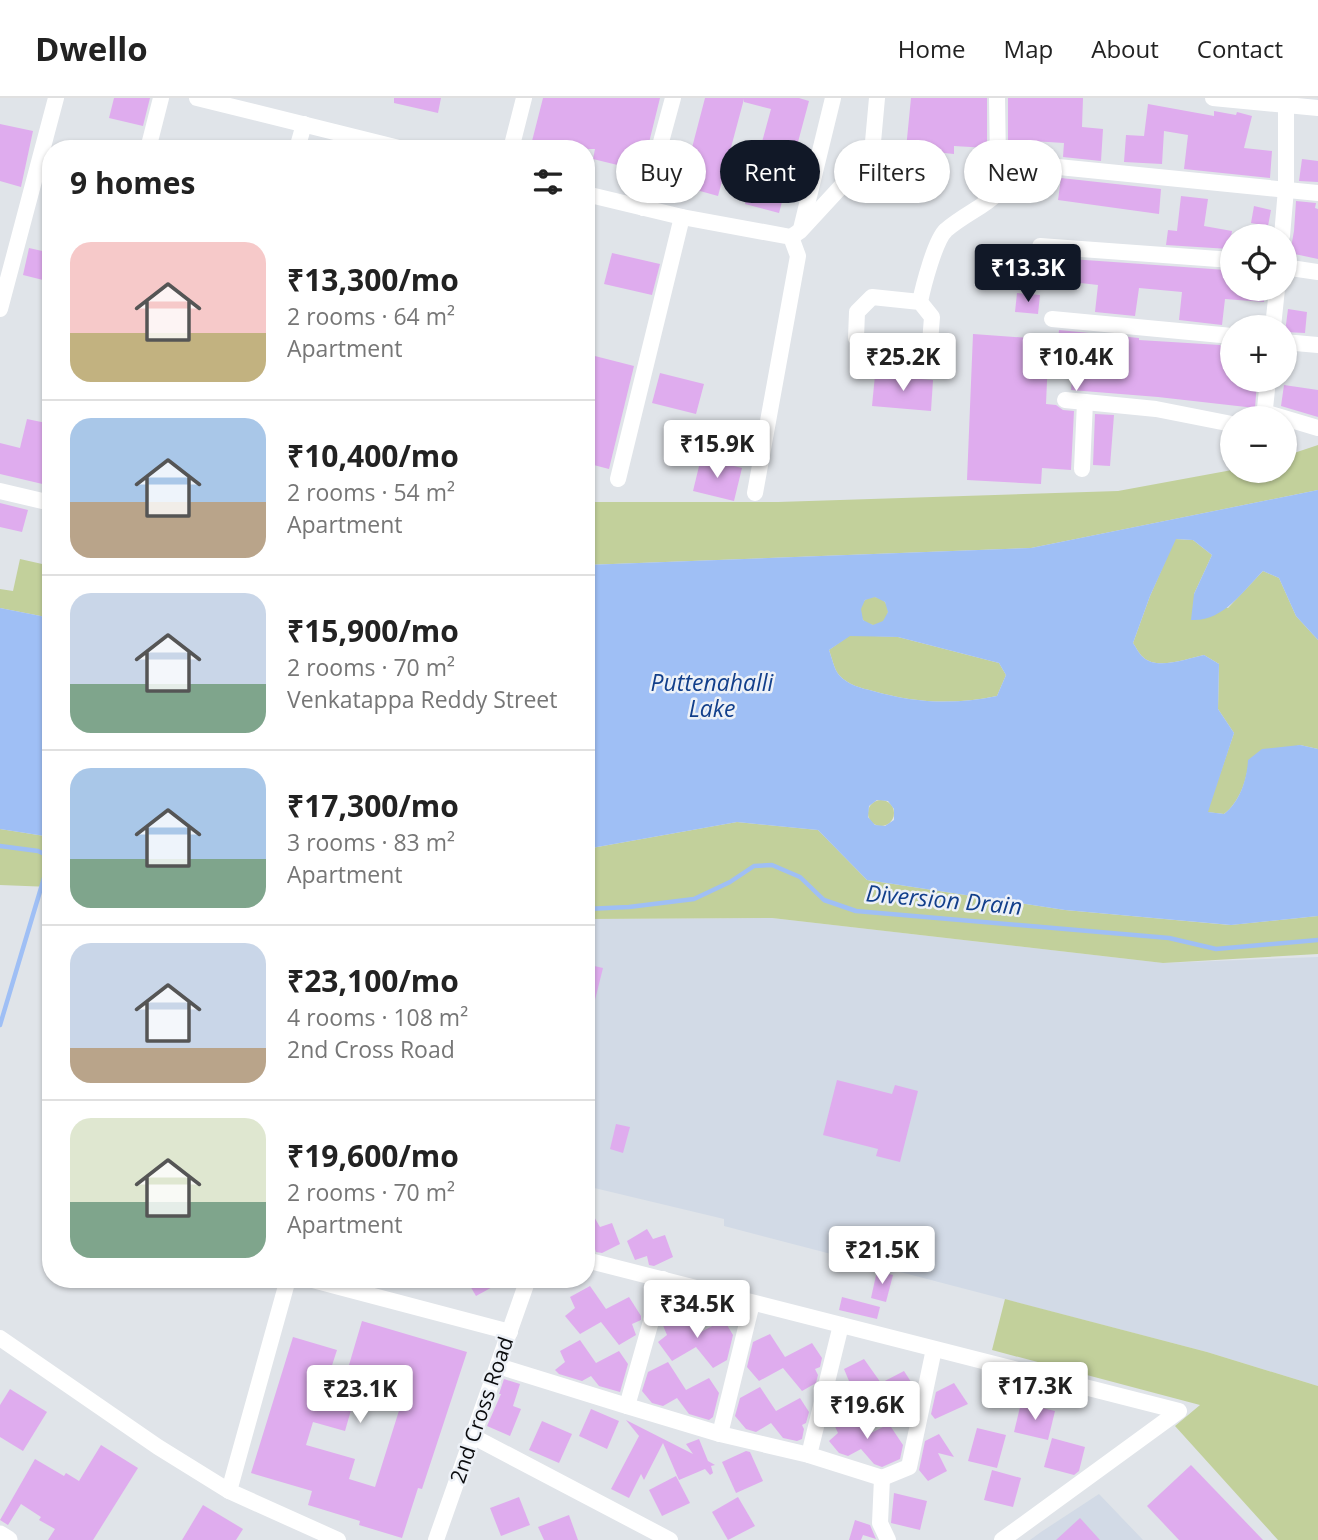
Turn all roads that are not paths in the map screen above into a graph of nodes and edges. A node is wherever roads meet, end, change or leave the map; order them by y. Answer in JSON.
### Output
{"nodes":[{"id":1,"x":56,"y":98,"type":"edge"},
{"id":2,"x":161,"y":98,"type":"edge"},
{"id":3,"x":197,"y":98,"type":"edge"},
{"id":4,"x":524,"y":98,"type":"edge"},
{"id":5,"x":673,"y":98,"type":"edge"},
{"id":6,"x":833,"y":98,"type":"edge"},
{"id":7,"x":877,"y":98,"type":"edge"},
{"id":8,"x":997,"y":98,"type":"edge"},
{"id":9,"x":1213,"y":98,"type":"edge"},
{"id":10,"x":1286,"y":102,"type":"edge"},
{"id":11,"x":1318,"y":108,"type":"edge"},
{"id":12,"x":304,"y":124,"type":"junction"},
{"id":13,"x":45,"y":140,"type":"edge"},
{"id":14,"x":150,"y":140,"type":"edge"},
{"id":15,"x":300,"y":140,"type":"edge"},
{"id":16,"x":367,"y":140,"type":"edge"},
{"id":17,"x":512,"y":140,"type":"edge"},
{"id":18,"x":998,"y":140,"type":"edge"},
{"id":19,"x":42,"y":151,"type":"edge"},
{"id":20,"x":1062,"y":167,"type":"edge"},
{"id":21,"x":1286,"y":189,"type":"junction"},
{"id":22,"x":1318,"y":192,"type":"edge"},
{"id":23,"x":595,"y":196,"type":"edge"},
{"id":24,"x":986,"y":203,"type":"edge"},
{"id":25,"x":643,"y":208,"type":"junction"},
{"id":26,"x":682,"y":217,"type":"junction"},
{"id":27,"x":1283,"y":224,"type":"edge"},
{"id":28,"x":796,"y":234,"type":"junction"},
{"id":29,"x":1040,"y":246,"type":"dead end"},
{"id":30,"x":1220,"y":259,"type":"edge"},
{"id":31,"x":1297,"y":269,"type":"edge"},
{"id":32,"x":1318,"y":272,"type":"edge"},
{"id":33,"x":920,"y":302,"type":"junction"},
{"id":34,"x":0,"y":309,"type":"edge"},
{"id":35,"x":1052,"y":319,"type":"dead end"},
{"id":36,"x":1220,"y":336,"type":"edge"},
{"id":37,"x":1297,"y":343,"type":"edge"},
{"id":38,"x":1318,"y":345,"type":"edge"},
{"id":39,"x":1065,"y":400,"type":"dead end"},
{"id":40,"x":1085,"y":402,"type":"junction"},
{"id":41,"x":1220,"y":423,"type":"edge"},
{"id":42,"x":1297,"y":423,"type":"edge"},
{"id":43,"x":1318,"y":428,"type":"edge"},
{"id":44,"x":1082,"y":469,"type":"dead end"},
{"id":45,"x":618,"y":479,"type":"dead end"},
{"id":46,"x":0,"y":491,"type":"edge"},
{"id":47,"x":755,"y":492,"type":"dead end"},
{"id":48,"x":42,"y":501,"type":"edge"},
{"id":49,"x":595,"y":1262,"type":"edge"},
{"id":50,"x":663,"y":1279,"type":"junction"},
{"id":51,"x":285,"y":1288,"type":"edge"},
{"id":52,"x":343,"y":1288,"type":"edge"},
{"id":53,"x":525,"y":1288,"type":"edge"},
{"id":54,"x":752,"y":1303,"type":"junction"},
{"id":55,"x":841,"y":1325,"type":"junction"},
{"id":56,"x":510,"y":1332,"type":"junction"},
{"id":57,"x":0,"y":1338,"type":"edge"},
{"id":58,"x":934,"y":1349,"type":"junction"},
{"id":59,"x":498,"y":1366,"type":"junction"},
{"id":60,"x":627,"y":1406,"type":"junction"},
{"id":61,"x":720,"y":1434,"type":"junction"},
{"id":62,"x":474,"y":1437,"type":"junction"},
{"id":63,"x":809,"y":1455,"type":"junction"},
{"id":64,"x":882,"y":1478,"type":"junction"},
{"id":65,"x":229,"y":1491,"type":"junction"},
{"id":66,"x":0,"y":1535,"type":"edge"},
{"id":67,"x":8,"y":1540,"type":"edge"},
{"id":68,"x":338,"y":1540,"type":"edge"},
{"id":69,"x":436,"y":1540,"type":"edge"},
{"id":70,"x":670,"y":1540,"type":"edge"},
{"id":71,"x":888,"y":1540,"type":"edge"},
{"id":72,"x":1002,"y":1540,"type":"edge"}],
"edges":[{"from":1,"to":13,"type":"street"},
{"from":2,"to":14,"type":"street"},
{"from":3,"to":12,"type":"street"},
{"from":4,"to":17,"type":"street"},
{"from":5,"to":25,"type":"street"},
{"from":6,"to":28,"type":"street"},
{"from":7,"to":28,"type":"street"},
{"from":8,"to":18,"type":"street"},
{"from":9,"to":10,"type":"street"},
{"from":10,"to":11,"type":"street"},
{"from":10,"to":21,"type":"street"},
{"from":12,"to":15,"type":"street"},
{"from":12,"to":16,"type":"street"},
{"from":19,"to":34,"type":"street"},
{"from":20,"to":21,"type":"street"},
{"from":21,"to":22,"type":"street"},
{"from":21,"to":27,"type":"street"},
{"from":23,"to":25,"type":"street"},
{"from":24,"to":33,"type":"street"},
{"from":25,"to":26,"type":"street"},
{"from":26,"to":28,"type":"street"},
{"from":26,"to":45,"type":"street"},
{"from":28,"to":47,"type":"street"},
{"from":29,"to":30,"type":"street"},
{"from":31,"to":32,"type":"street"},
{"from":33,"to":33,"type":"street"},
{"from":35,"to":36,"type":"street"},
{"from":37,"to":38,"type":"street"},
{"from":39,"to":40,"type":"street"},
{"from":40,"to":41,"type":"street"},
{"from":40,"to":44,"type":"street"},
{"from":42,"to":43,"type":"street"},
{"from":46,"to":48,"type":"street"},
{"from":49,"to":50,"type":"street"},
{"from":50,"to":54,"type":"street"},
{"from":50,"to":60,"type":"street"},
{"from":51,"to":65,"type":"street"},
{"from":52,"to":56,"type":"street"},
{"from":53,"to":56,"type":"street","name":"2nd Cross Road"},
{"from":54,"to":55,"type":"street"},
{"from":54,"to":61,"type":"street"},
{"from":55,"to":58,"type":"street"},
{"from":55,"to":63,"type":"street"},
{"from":56,"to":59,"type":"street","name":"2nd Cross Road"},
{"from":57,"to":65,"type":"street"},
{"from":58,"to":64,"type":"street"},
{"from":58,"to":72,"type":"street"},
{"from":59,"to":60,"type":"street"},
{"from":59,"to":62,"type":"street","name":"2nd Cross Road"},
{"from":60,"to":61,"type":"street"},
{"from":61,"to":63,"type":"street"},
{"from":62,"to":69,"type":"street","name":"2nd Cross Road"},
{"from":62,"to":70,"type":"street"},
{"from":63,"to":64,"type":"street"},
{"from":64,"to":71,"type":"street"},
{"from":65,"to":68,"type":"street"},
{"from":66,"to":67,"type":"street"}]}
